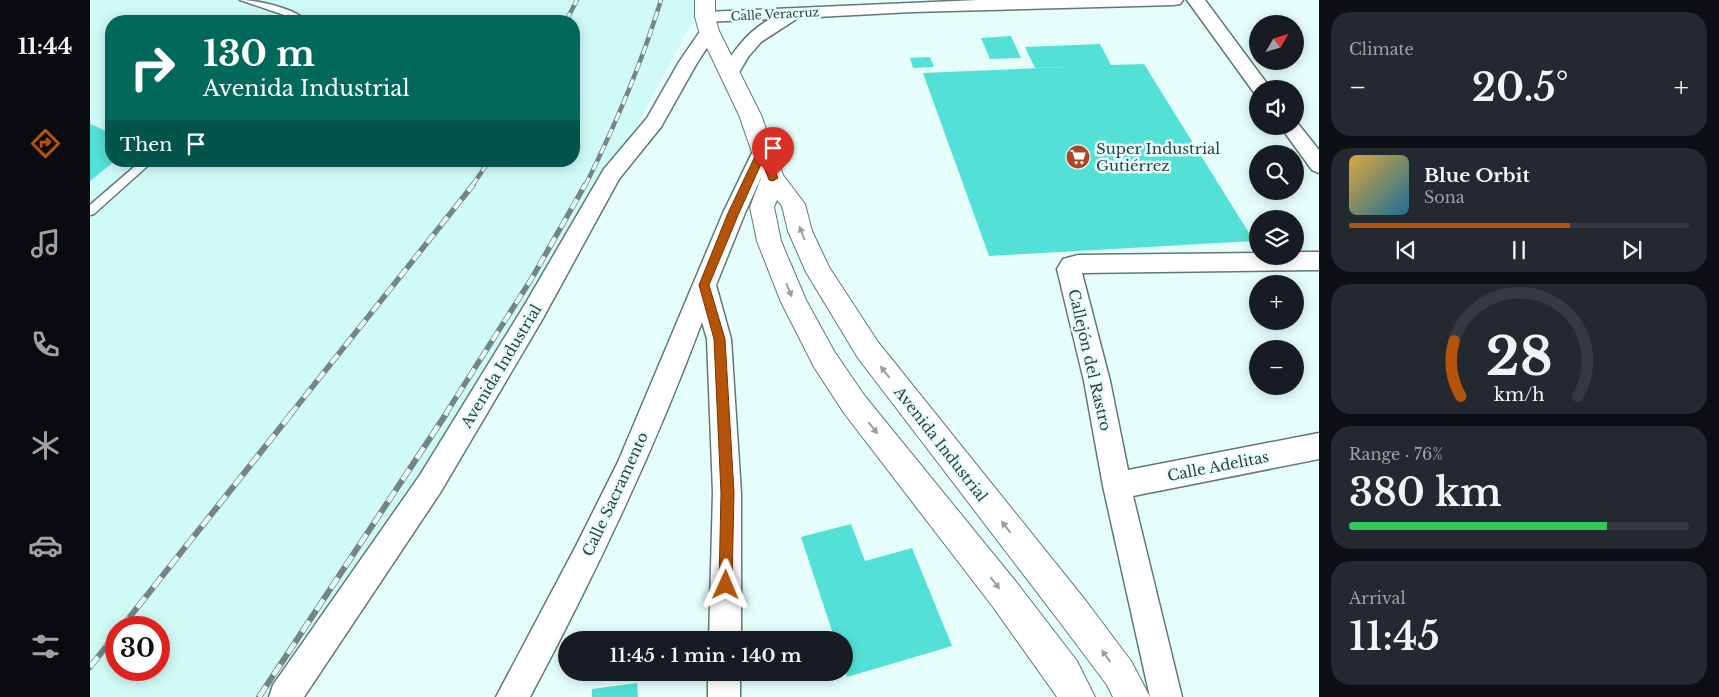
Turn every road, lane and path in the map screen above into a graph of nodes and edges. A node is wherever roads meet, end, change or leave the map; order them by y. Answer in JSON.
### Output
{"nodes":[{"id":1,"x":244,"y":0,"type":"edge"},
{"id":2,"x":1174,"y":0,"type":"edge"},
{"id":3,"x":1196,"y":0,"type":"edge"},
{"id":4,"x":911,"y":4,"type":"edge"},
{"id":5,"x":796,"y":13,"type":"junction"},
{"id":6,"x":293,"y":15,"type":"edge"},
{"id":7,"x":706,"y":16,"type":"edge"},
{"id":8,"x":730,"y":72,"type":"junction"},
{"id":9,"x":1255,"y":80,"type":"edge"},
{"id":10,"x":1297,"y":135,"type":"edge"},
{"id":11,"x":763,"y":150,"type":"junction"},
{"id":12,"x":1319,"y":165,"type":"edge"},
{"id":13,"x":141,"y":167,"type":"edge"},
{"id":14,"x":773,"y":178,"type":"junction"},
{"id":15,"x":90,"y":210,"type":"edge"},
{"id":16,"x":1319,"y":261,"type":"edge"},
{"id":17,"x":704,"y":285,"type":"junction"},
{"id":18,"x":1319,"y":446,"type":"edge"},
{"id":19,"x":1117,"y":486,"type":"junction"},
{"id":20,"x":725,"y":631,"type":"edge"},
{"id":21,"x":724,"y":681,"type":"edge"},
{"id":22,"x":286,"y":697,"type":"edge"},
{"id":23,"x":512,"y":697,"type":"edge"},
{"id":24,"x":724,"y":697,"type":"edge"},
{"id":25,"x":1077,"y":697,"type":"edge"},
{"id":26,"x":1132,"y":697,"type":"edge"},
{"id":27,"x":1166,"y":697,"type":"edge"}],
"edges":[{"from":1,"to":6,"type":"lane"},
{"from":2,"to":4,"type":"street","name":"Calle Veracruz"},
{"from":3,"to":9,"type":"street"},
{"from":4,"to":5,"type":"street","name":"Calle Veracruz"},
{"from":5,"to":7,"type":"street","name":"Calle Veracruz"},
{"from":5,"to":8,"type":"street"},
{"from":7,"to":8,"type":"street","name":"Avenida Industrial"},
{"from":7,"to":22,"type":"street","name":"Avenida Industrial"},
{"from":8,"to":11,"type":"street","name":"Avenida Industrial"},
{"from":10,"to":12,"type":"street"},
{"from":11,"to":14,"type":"street","name":"Avenida Industrial"},
{"from":11,"to":17,"type":"street","name":"Calle Sacramento"},
{"from":13,"to":15,"type":"lane"},
{"from":14,"to":25,"type":"street","one_way":true},
{"from":26,"to":14,"type":"street","name":"Avenida Industrial","one_way":true},
{"from":16,"to":19,"type":"street","name":"Callejón del Rastro"},
{"from":17,"to":20,"type":"street"},
{"from":17,"to":23,"type":"street","name":"Calle Sacramento"},
{"from":18,"to":19,"type":"street","name":"Calle Adelitas"},
{"from":19,"to":27,"type":"street","name":"Callejón del Rastro"},
{"from":21,"to":24,"type":"street"}]}
